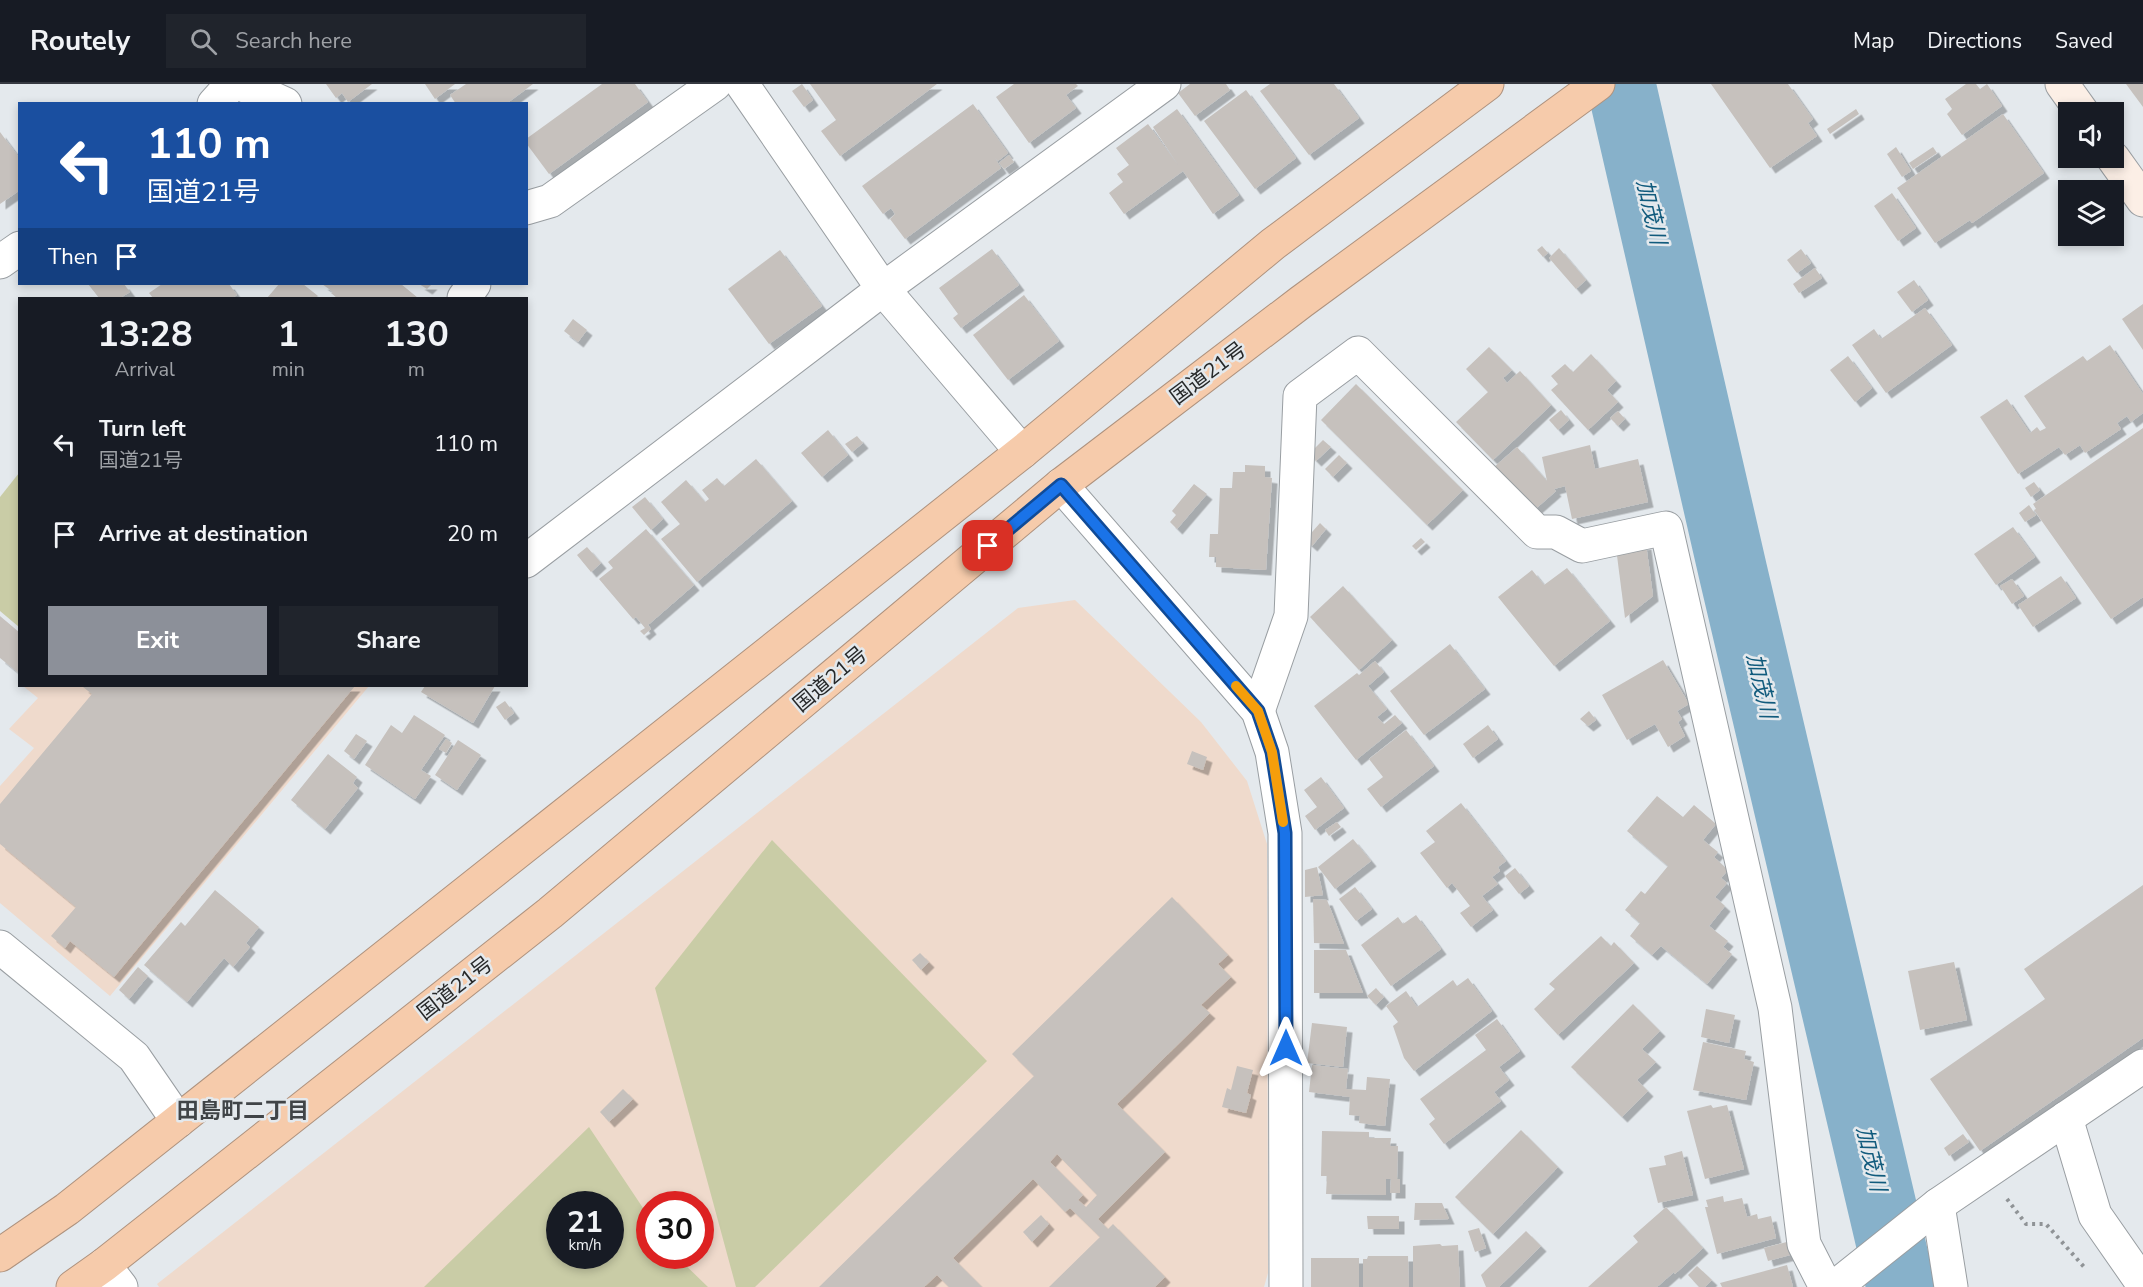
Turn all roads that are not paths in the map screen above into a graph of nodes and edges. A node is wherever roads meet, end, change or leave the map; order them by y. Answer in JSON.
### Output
{"nodes":[{"id":1,"x":232,"y":84,"type":"edge"},
{"id":2,"x":241,"y":84,"type":"edge"},
{"id":3,"x":715,"y":84,"type":"edge"},
{"id":4,"x":742,"y":84,"type":"edge"},
{"id":5,"x":1164,"y":84,"type":"edge"},
{"id":6,"x":1487,"y":84,"type":"edge"},
{"id":7,"x":1598,"y":84,"type":"edge"},
{"id":8,"x":2062,"y":84,"type":"edge"},
{"id":9,"x":216,"y":102,"type":"edge"},
{"id":10,"x":281,"y":102,"type":"edge"},
{"id":11,"x":2075,"y":102,"type":"edge"},
{"id":12,"x":2120,"y":168,"type":"edge"},
{"id":13,"x":2143,"y":200,"type":"edge"},
{"id":14,"x":528,"y":207,"type":"edge"},
{"id":15,"x":18,"y":249,"type":"edge"},
{"id":16,"x":0,"y":261,"type":"edge"},
{"id":17,"x":883,"y":289,"type":"junction"},
{"id":18,"x":1022,"y":452,"type":"junction"},
{"id":19,"x":1061,"y":485,"type":"junction"},
{"id":20,"x":528,"y":559,"type":"edge"},
{"id":21,"x":1258,"y":711,"type":"junction"},
{"id":22,"x":0,"y":947,"type":"edge"},
{"id":23,"x":2143,"y":1066,"type":"edge"},
{"id":24,"x":2066,"y":1118,"type":"junction"},
{"id":25,"x":178,"y":1121,"type":"junction"},
{"id":26,"x":1938,"y":1205,"type":"junction"},
{"id":27,"x":0,"y":1255,"type":"edge"},
{"id":28,"x":113,"y":1276,"type":"edge"},
{"id":29,"x":2143,"y":1284,"type":"edge"},
{"id":30,"x":73,"y":1287,"type":"edge"},
{"id":31,"x":1286,"y":1287,"type":"edge"},
{"id":32,"x":1826,"y":1287,"type":"edge"},
{"id":33,"x":1835,"y":1287,"type":"edge"},
{"id":34,"x":1951,"y":1287,"type":"edge"}],
"edges":[{"from":1,"to":9,"type":"street"},
{"from":2,"to":10,"type":"street"},
{"from":3,"to":14,"type":"street"},
{"from":4,"to":17,"type":"street"},
{"from":5,"to":17,"type":"street"},
{"from":6,"to":18,"type":"highway"},
{"from":7,"to":19,"type":"highway","name":"国道21号"},
{"from":8,"to":11,"type":"street"},
{"from":12,"to":13,"type":"street"},
{"from":15,"to":16,"type":"street"},
{"from":17,"to":18,"type":"street"},
{"from":17,"to":20,"type":"street"},
{"from":18,"to":25,"type":"highway"},
{"from":19,"to":21,"type":"street"},
{"from":19,"to":28,"type":"highway","name":"国道21号"},
{"from":21,"to":31,"type":"street"},
{"from":21,"to":32,"type":"street"},
{"from":22,"to":25,"type":"street"},
{"from":23,"to":24,"type":"street"},
{"from":24,"to":26,"type":"street"},
{"from":24,"to":29,"type":"street"},
{"from":25,"to":27,"type":"highway"},
{"from":26,"to":33,"type":"street"},
{"from":26,"to":34,"type":"street"},
{"from":28,"to":30,"type":"highway","name":"国道21号"}]}
